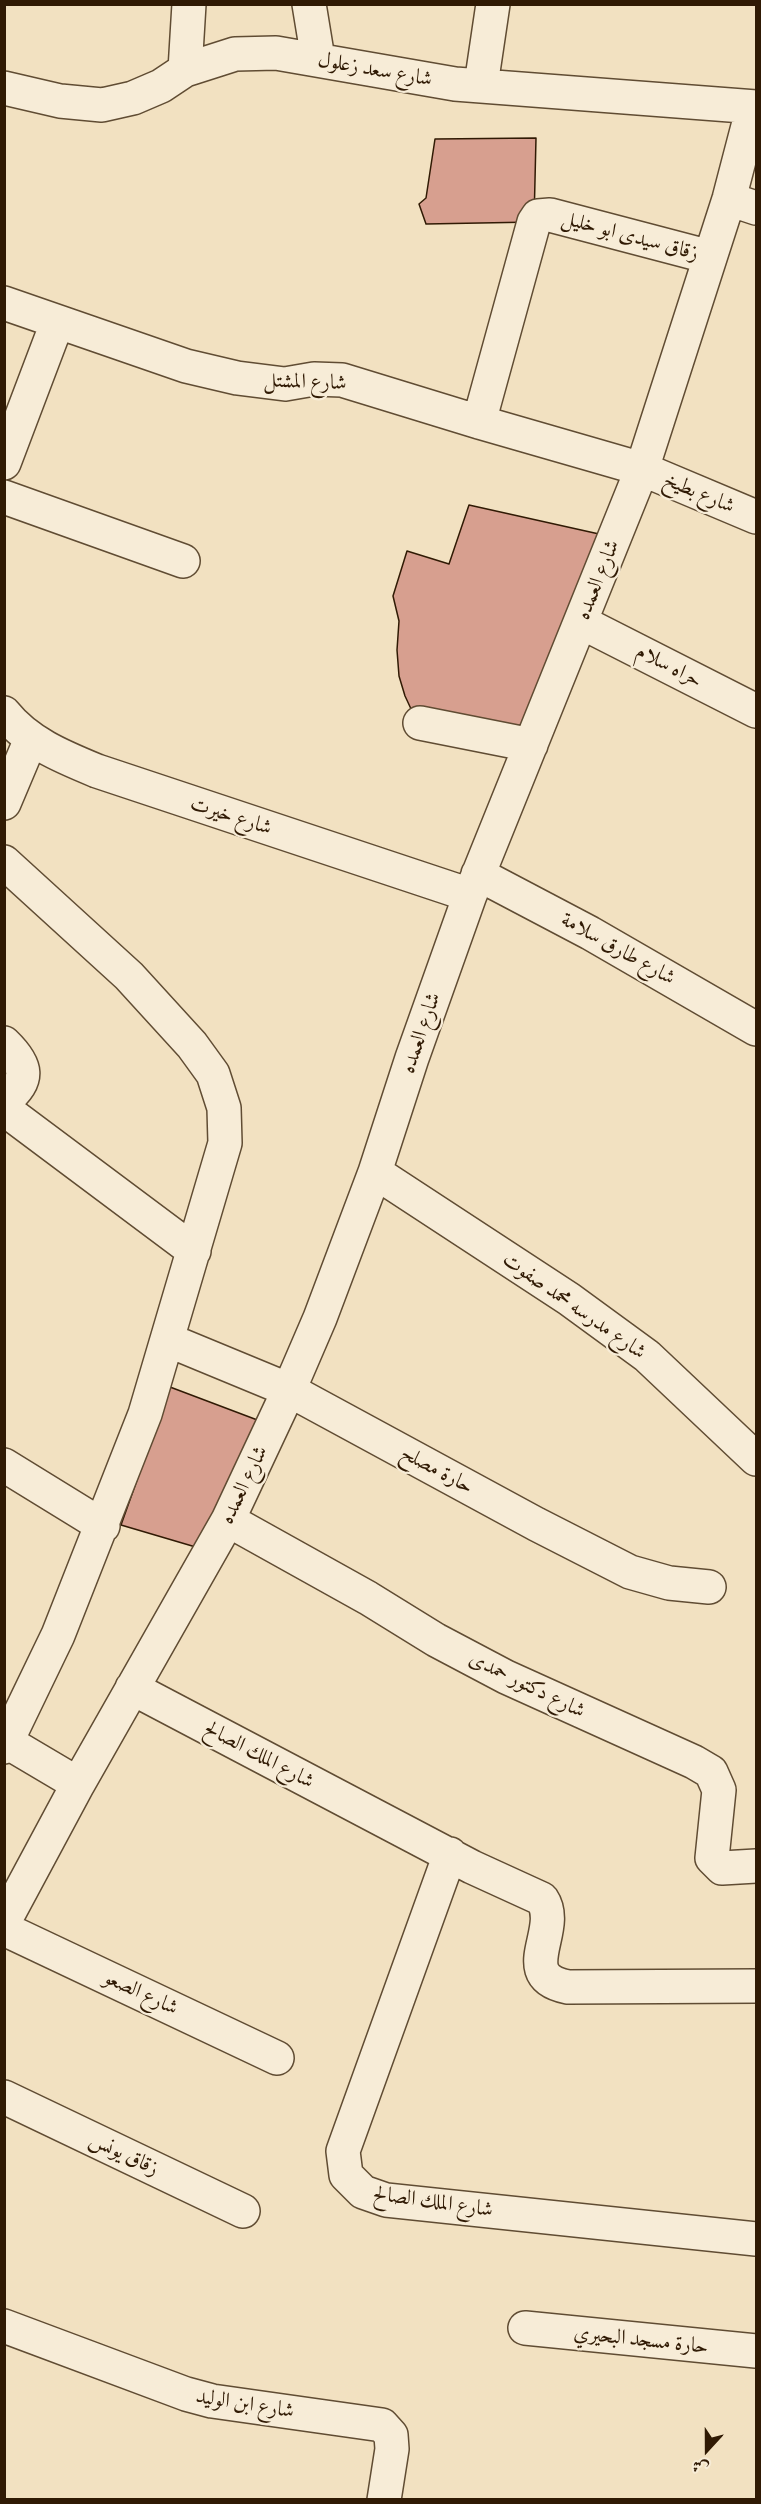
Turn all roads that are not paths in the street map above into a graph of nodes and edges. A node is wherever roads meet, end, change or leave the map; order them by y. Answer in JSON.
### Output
{"nodes":[{"id":1,"x":189,"y":4,"type":"edge"},
{"id":2,"x":309,"y":4,"type":"edge"},
{"id":3,"x":493,"y":4,"type":"edge"},
{"id":4,"x":318,"y":59,"type":"junction"},
{"id":5,"x":185,"y":70,"type":"junction"},
{"id":6,"x":481,"y":86,"type":"junction"},
{"id":7,"x":4,"y":87,"type":"edge"},
{"id":8,"x":755,"y":107,"type":"edge"},
{"id":9,"x":742,"y":204,"type":"edge"},
{"id":10,"x":710,"y":257,"type":"junction"},
{"id":11,"x":4,"y":303,"type":"edge"},
{"id":12,"x":57,"y":323,"type":"junction"},
{"id":13,"x":479,"y":423,"type":"junction"},
{"id":14,"x":4,"y":463,"type":"edge"},
{"id":15,"x":642,"y":469,"type":"junction"},
{"id":16,"x":4,"y":497,"type":"edge"},
{"id":17,"x":756,"y":518,"type":"edge"},
{"id":18,"x":183,"y":561,"type":"dead end"},
{"id":19,"x":581,"y":622,"type":"junction"},
{"id":20,"x":756,"y":711,"type":"edge"},
{"id":21,"x":4,"y":713,"type":"edge"},
{"id":22,"x":420,"y":723,"type":"dead end"},
{"id":23,"x":31,"y":739,"type":"junction"},
{"id":24,"x":531,"y":745,"type":"junction"},
{"id":25,"x":4,"y":803,"type":"edge"},
{"id":26,"x":8,"y":872,"type":"edge"},
{"id":27,"x":474,"y":884,"type":"junction"},
{"id":28,"x":756,"y":1029,"type":"edge"},
{"id":29,"x":4,"y":1043,"type":"edge"},
{"id":30,"x":4,"y":1101,"type":"edge"},
{"id":31,"x":4,"y":1109,"type":"edge"},
{"id":32,"x":375,"y":1172,"type":"junction"},
{"id":33,"x":194,"y":1251,"type":"junction"},
{"id":34,"x":168,"y":1340,"type":"junction"},
{"id":35,"x":289,"y":1390,"type":"junction"},
{"id":36,"x":756,"y":1459,"type":"edge"},
{"id":37,"x":4,"y":1465,"type":"edge"},
{"id":38,"x":228,"y":1520,"type":"junction"},
{"id":39,"x":103,"y":1526,"type":"junction"},
{"id":40,"x":709,"y":1587,"type":"dead end"},
{"id":41,"x":132,"y":1688,"type":"junction"},
{"id":42,"x":6,"y":1745,"type":"edge"},
{"id":43,"x":78,"y":1784,"type":"junction"},
{"id":44,"x":450,"y":1854,"type":"junction"},
{"id":45,"x":756,"y":1866,"type":"edge"},
{"id":46,"x":4,"y":1922,"type":"edge"},
{"id":47,"x":4,"y":1929,"type":"edge"},
{"id":48,"x":756,"y":1986,"type":"edge"},
{"id":49,"x":277,"y":2058,"type":"dead end"},
{"id":50,"x":4,"y":2097,"type":"edge"},
{"id":51,"x":243,"y":2211,"type":"dead end"},
{"id":52,"x":756,"y":2238,"type":"edge"},
{"id":53,"x":4,"y":2326,"type":"edge"},
{"id":54,"x":525,"y":2328,"type":"dead end"},
{"id":55,"x":756,"y":2351,"type":"edge"},
{"id":56,"x":384,"y":2499,"type":"edge"}],
"edges":[{"from":1,"to":5,"type":"street"},
{"from":2,"to":4,"type":"street"},
{"from":3,"to":6,"type":"street"},
{"from":4,"to":5,"type":"street","name":"شارع سعد زعلول"},
{"from":4,"to":6,"type":"street","name":"شارع سعد زعلول"},
{"from":5,"to":7,"type":"street","name":"شارع سعد زعلول"},
{"from":6,"to":8,"type":"street","name":"شارع سعد زعلول"},
{"from":8,"to":9,"type":"street","name":"شارع العمده"},
{"from":9,"to":10,"type":"street","name":"شارع العمده"},
{"from":10,"to":13,"type":"street","name":"زقاق سيدى ابو خليل"},
{"from":10,"to":15,"type":"street","name":"شارع العمده"},
{"from":11,"to":12,"type":"street","name":"شارع المشتل"},
{"from":12,"to":13,"type":"street","name":"شارع المشتل"},
{"from":12,"to":14,"type":"street"},
{"from":13,"to":15,"type":"street","name":"شارع المشتل"},
{"from":15,"to":17,"type":"street","name":"شارع بطيخ"},
{"from":15,"to":19,"type":"street","name":"شارع العمده"},
{"from":16,"to":18,"type":"street"},
{"from":19,"to":20,"type":"street","name":"حراه سلام"},
{"from":19,"to":24,"type":"street","name":"شارع العمده"},
{"from":21,"to":23,"type":"street","name":"شارع خيرت"},
{"from":22,"to":24,"type":"street"},
{"from":23,"to":25,"type":"street"},
{"from":23,"to":27,"type":"street","name":"شارع خيرت"},
{"from":24,"to":27,"type":"street","name":"شارع العمده"},
{"from":26,"to":33,"type":"street"},
{"from":27,"to":28,"type":"street","name":"شارع طارق سلامة"},
{"from":27,"to":32,"type":"street","name":"شارع العمده"},
{"from":29,"to":30,"type":"street"},
{"from":31,"to":33,"type":"street"},
{"from":32,"to":35,"type":"street","name":"شارع العمده"},
{"from":32,"to":36,"type":"street","name":"شارع مدرسه محمد صفوت"},
{"from":33,"to":34,"type":"street"},
{"from":34,"to":35,"type":"street","name":"حارة مصلح"},
{"from":34,"to":39,"type":"street"},
{"from":35,"to":38,"type":"street","name":"شارع العمده"},
{"from":35,"to":40,"type":"street","name":"حارة مصلح"},
{"from":37,"to":39,"type":"street"},
{"from":38,"to":41,"type":"street","name":"شارع العمده"},
{"from":38,"to":45,"type":"street","name":"شارع دكتور حمدى"},
{"from":39,"to":42,"type":"street"},
{"from":41,"to":43,"type":"street","name":"شارع العمده"},
{"from":41,"to":44,"type":"street","name":"شارع الملك الصالح"},
{"from":42,"to":43,"type":"street"},
{"from":43,"to":46,"type":"street","name":"شارع العمده"},
{"from":44,"to":48,"type":"street","name":"شارع الملك الصالح"},
{"from":44,"to":52,"type":"street","name":"شارع الملك الصالح"},
{"from":47,"to":49,"type":"street","name":"شارع الصعو"},
{"from":50,"to":51,"type":"street","name":"زقاق يونس"},
{"from":53,"to":56,"type":"street","name":"شارع ابن الوليد"},
{"from":54,"to":55,"type":"street","name":"حارة مسجد البحيري"}]}
